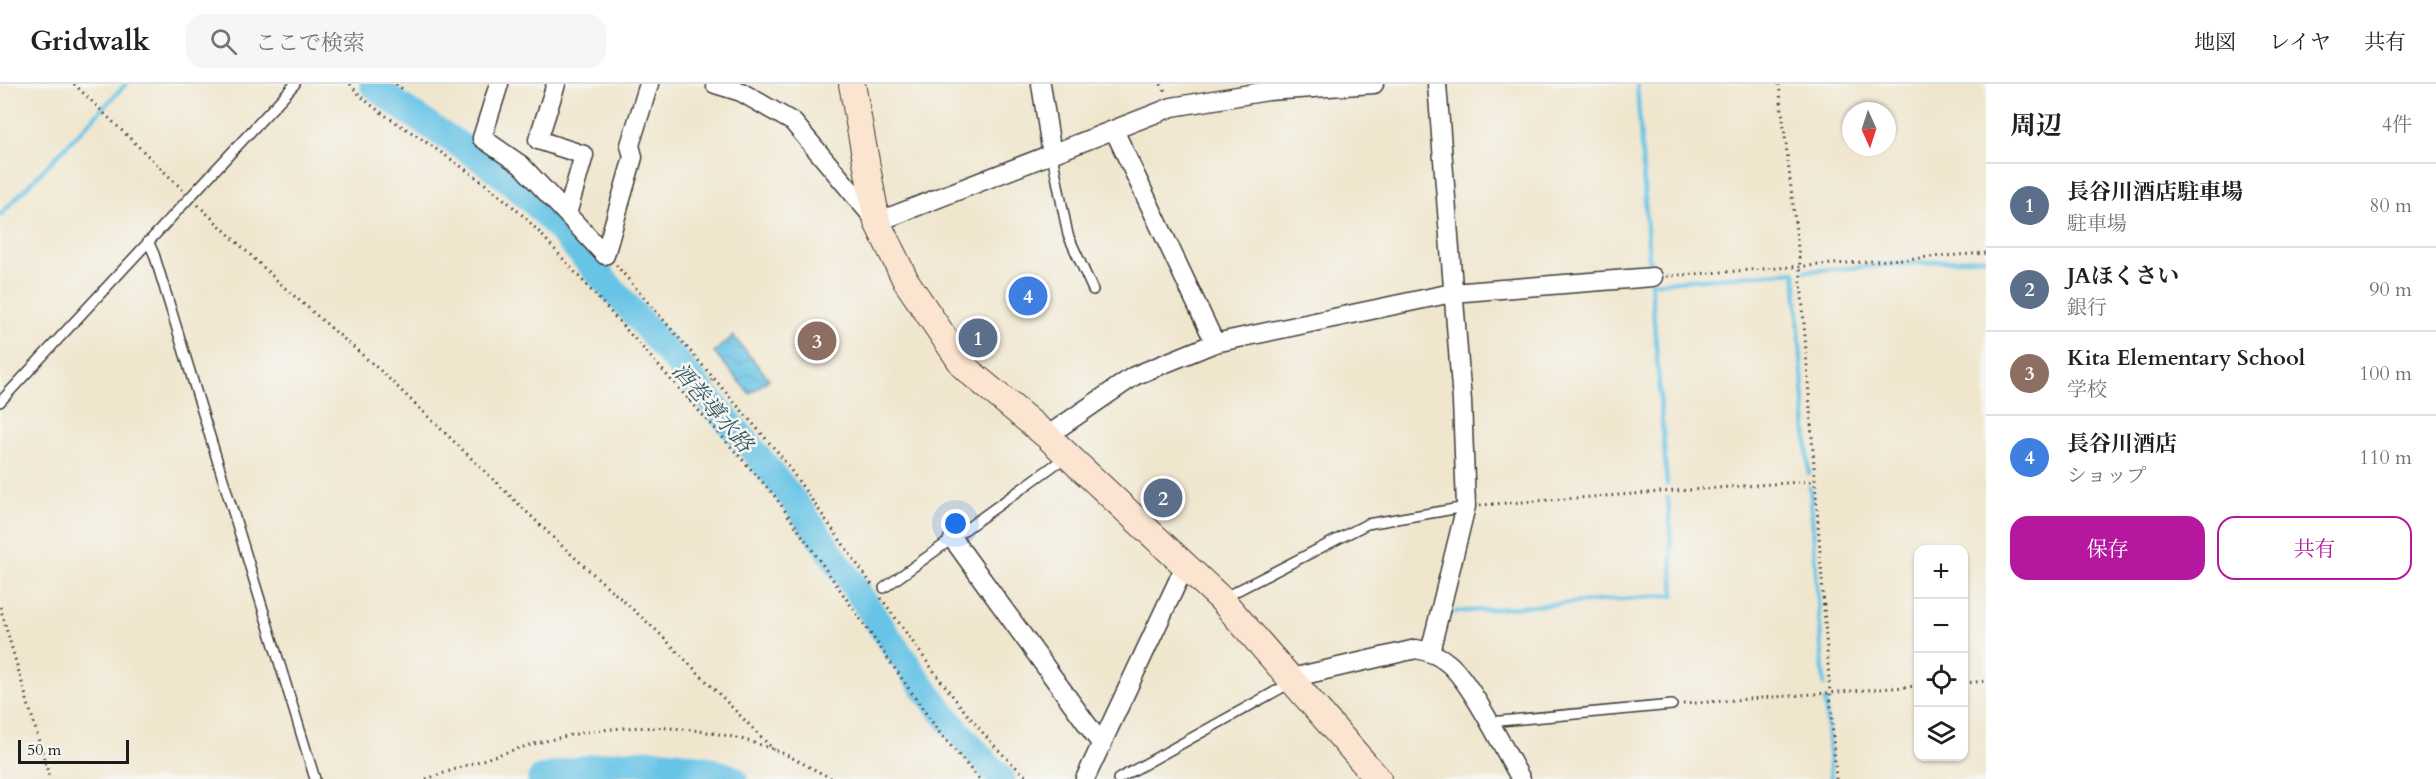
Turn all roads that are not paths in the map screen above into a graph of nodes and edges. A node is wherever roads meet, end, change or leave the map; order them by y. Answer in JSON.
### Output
{"nodes":[{"id":1,"x":295,"y":84,"type":"edge"},
{"id":2,"x":499,"y":84,"type":"edge"},
{"id":3,"x":556,"y":84,"type":"edge"},
{"id":4,"x":649,"y":84,"type":"edge"},
{"id":5,"x":715,"y":84,"type":"edge"},
{"id":6,"x":852,"y":84,"type":"edge"},
{"id":7,"x":1041,"y":84,"type":"edge"},
{"id":8,"x":1374,"y":84,"type":"edge"},
{"id":9,"x":1437,"y":84,"type":"edge"},
{"id":10,"x":740,"y":88,"type":"edge"},
{"id":11,"x":1114,"y":130,"type":"junction"},
{"id":12,"x":1052,"y":155,"type":"junction"},
{"id":13,"x":567,"y":214,"type":"junction"},
{"id":14,"x":877,"y":222,"type":"junction"},
{"id":15,"x":148,"y":241,"type":"junction"},
{"id":16,"x":1653,"y":277,"type":"road end"},
{"id":17,"x":1093,"y":290,"type":"dead end"},
{"id":18,"x":1452,"y":293,"type":"junction"},
{"id":19,"x":1215,"y":343,"type":"junction"},
{"id":20,"x":0,"y":402,"type":"edge"},
{"id":21,"x":1047,"y":436,"type":"junction"},
{"id":22,"x":1067,"y":456,"type":"junction"},
{"id":23,"x":1466,"y":506,"type":"junction"},
{"id":24,"x":953,"y":539,"type":"junction"},
{"id":25,"x":1185,"y":566,"type":"junction"},
{"id":26,"x":884,"y":588,"type":"dead end"},
{"id":27,"x":1221,"y":599,"type":"junction"},
{"id":28,"x":1430,"y":652,"type":"junction"},
{"id":29,"x":1291,"y":678,"type":"junction"},
{"id":30,"x":1672,"y":705,"type":"road end"},
{"id":31,"x":1487,"y":722,"type":"junction"},
{"id":32,"x":1102,"y":745,"type":"junction"},
{"id":33,"x":315,"y":779,"type":"edge"},
{"id":34,"x":1085,"y":779,"type":"edge"},
{"id":35,"x":1118,"y":779,"type":"edge"},
{"id":36,"x":1378,"y":779,"type":"edge"},
{"id":37,"x":1521,"y":779,"type":"edge"}],
"edges":[{"from":1,"to":15,"type":"lane"},
{"from":2,"to":13,"type":"street"},
{"from":3,"to":13,"type":"street"},
{"from":4,"to":13,"type":"street"},
{"from":5,"to":10,"type":"street"},
{"from":6,"to":14,"type":"street"},
{"from":7,"to":12,"type":"street"},
{"from":8,"to":11,"type":"street"},
{"from":9,"to":18,"type":"street"},
{"from":10,"to":14,"type":"street"},
{"from":11,"to":12,"type":"street"},
{"from":11,"to":19,"type":"street"},
{"from":12,"to":14,"type":"street"},
{"from":12,"to":17,"type":"lane"},
{"from":14,"to":21,"type":"street"},
{"from":15,"to":20,"type":"lane"},
{"from":15,"to":33,"type":"lane"},
{"from":16,"to":18,"type":"street"},
{"from":18,"to":19,"type":"street"},
{"from":18,"to":23,"type":"street"},
{"from":19,"to":21,"type":"street"},
{"from":21,"to":22,"type":"street"},
{"from":22,"to":24,"type":"lane"},
{"from":22,"to":25,"type":"street"},
{"from":23,"to":27,"type":"lane"},
{"from":23,"to":28,"type":"street"},
{"from":24,"to":26,"type":"lane"},
{"from":24,"to":32,"type":"street"},
{"from":25,"to":27,"type":"street"},
{"from":25,"to":32,"type":"street"},
{"from":27,"to":29,"type":"street"},
{"from":28,"to":29,"type":"street"},
{"from":28,"to":31,"type":"street"},
{"from":29,"to":35,"type":"lane"},
{"from":29,"to":36,"type":"street"},
{"from":30,"to":31,"type":"lane"},
{"from":31,"to":37,"type":"street"},
{"from":32,"to":34,"type":"street"}]}
